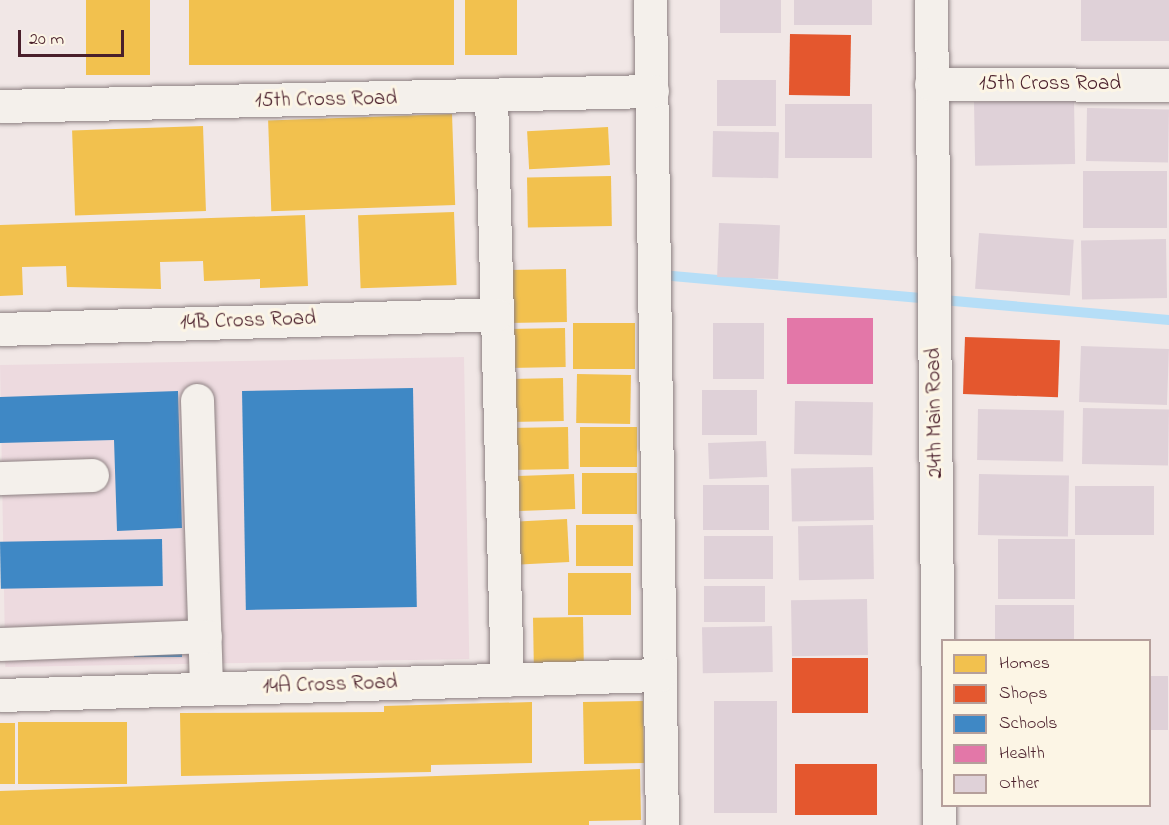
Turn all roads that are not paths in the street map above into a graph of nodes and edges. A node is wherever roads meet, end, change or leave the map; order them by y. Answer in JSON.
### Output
{"nodes":[{"id":1,"x":650,"y":0,"type":"edge"},
{"id":2,"x":931,"y":0,"type":"edge"},
{"id":3,"x":931,"y":84,"type":"junction"},
{"id":4,"x":1169,"y":85,"type":"edge"},
{"id":5,"x":652,"y":91,"type":"junction"},
{"id":6,"x":491,"y":97,"type":"junction"},
{"id":7,"x":0,"y":106,"type":"edge"},
{"id":8,"x":496,"y":314,"type":"junction"},
{"id":9,"x":0,"y":328,"type":"edge"},
{"id":10,"x":197,"y":400,"type":"dead end"},
{"id":11,"x":92,"y":475,"type":"dead end"},
{"id":12,"x":0,"y":478,"type":"edge"},
{"id":13,"x":205,"y":636,"type":"junction"},
{"id":14,"x":0,"y":644,"type":"edge"},
{"id":15,"x":660,"y":675,"type":"junction"},
{"id":16,"x":507,"y":680,"type":"junction"},
{"id":17,"x":206,"y":688,"type":"junction"},
{"id":18,"x":0,"y":695,"type":"edge"},
{"id":19,"x":662,"y":825,"type":"edge"},
{"id":20,"x":939,"y":825,"type":"edge"}],
"edges":[{"from":1,"to":5,"type":"street"},
{"from":2,"to":3,"type":"street","name":"24th Main Road"},
{"from":3,"to":4,"type":"street","name":"15th Cross Road"},
{"from":3,"to":20,"type":"street","name":"24th Main Road"},
{"from":5,"to":6,"type":"street","name":"15th Cross Road"},
{"from":5,"to":15,"type":"street"},
{"from":6,"to":7,"type":"street","name":"15th Cross Road"},
{"from":6,"to":8,"type":"street"},
{"from":8,"to":9,"type":"street","name":"14B Cross Road"},
{"from":8,"to":16,"type":"street"},
{"from":10,"to":13,"type":"street"},
{"from":11,"to":12,"type":"street"},
{"from":13,"to":14,"type":"street"},
{"from":13,"to":17,"type":"street"},
{"from":15,"to":16,"type":"street","name":"14A Cross Road"},
{"from":15,"to":19,"type":"street"},
{"from":16,"to":17,"type":"street","name":"14A Cross Road"},
{"from":17,"to":18,"type":"street","name":"14A Cross Road"}]}
